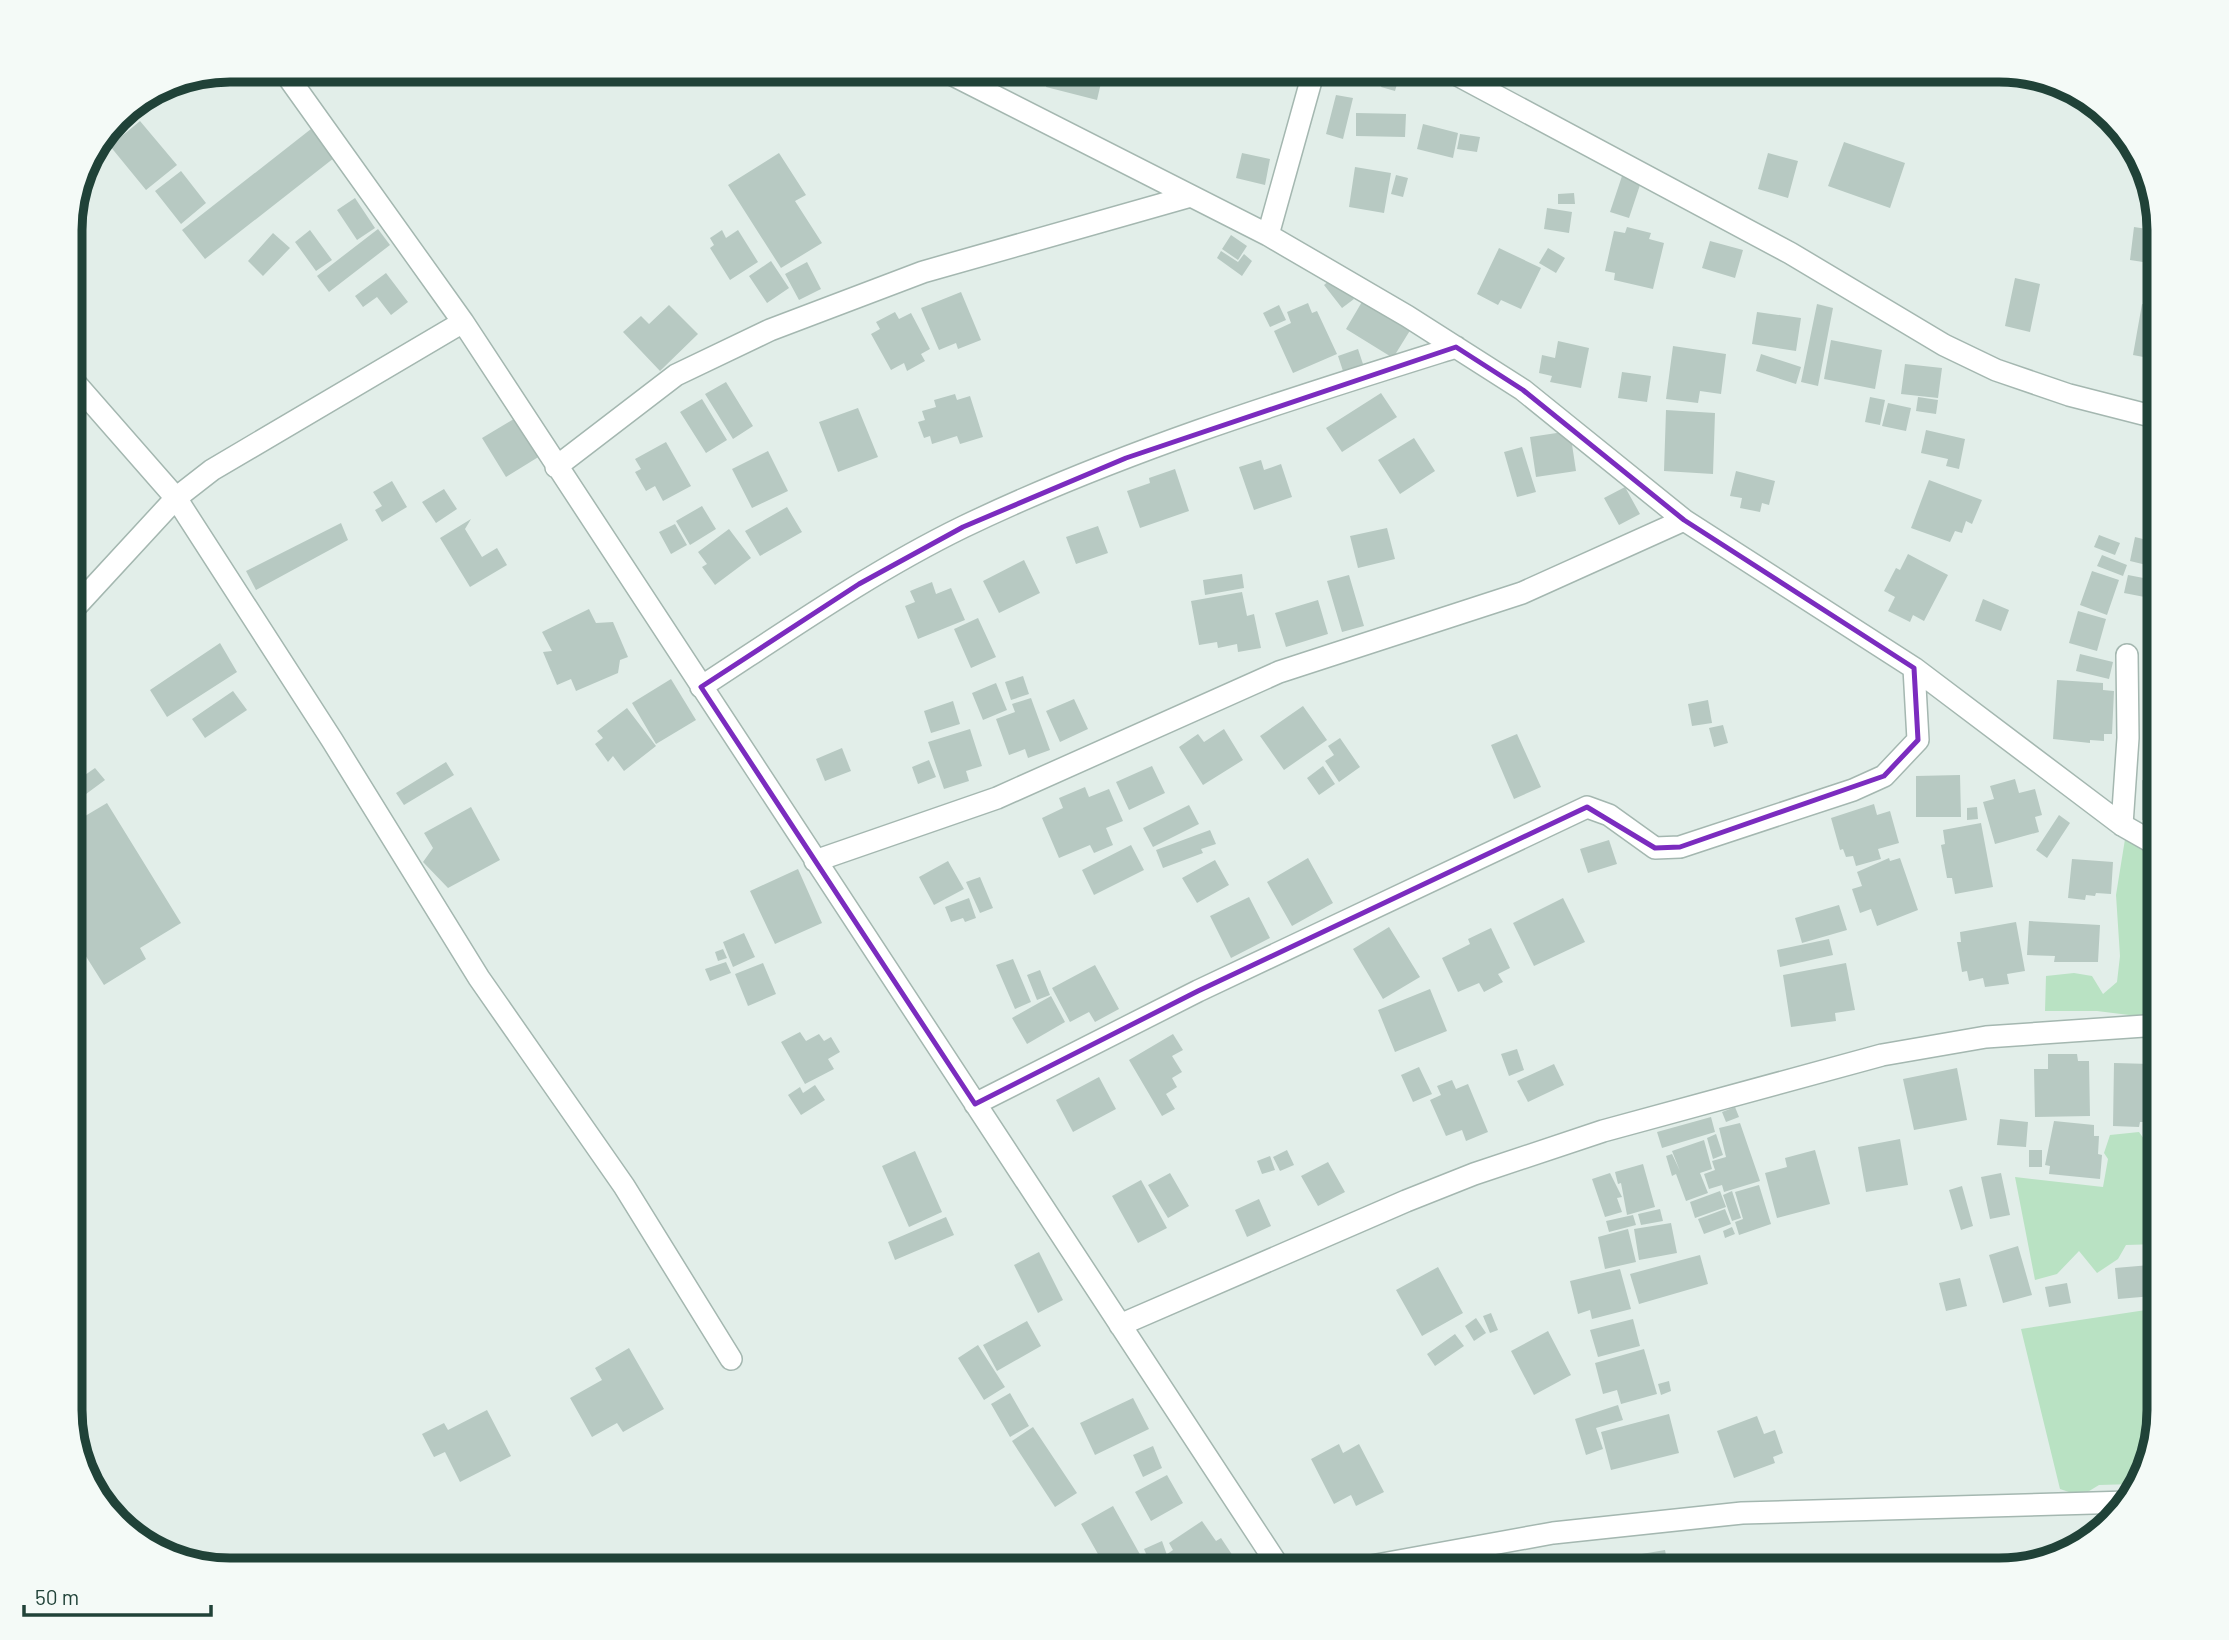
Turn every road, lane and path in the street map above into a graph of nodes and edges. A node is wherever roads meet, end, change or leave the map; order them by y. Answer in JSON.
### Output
{"nodes":[{"id":1,"x":292,"y":82,"type":"edge"},
{"id":2,"x":967,"y":82,"type":"edge"},
{"id":3,"x":1311,"y":82,"type":"edge"},
{"id":4,"x":1470,"y":82,"type":"edge"},
{"id":5,"x":1191,"y":196,"type":"junction"},
{"id":6,"x":1268,"y":235,"type":"junction"},
{"id":7,"x":463,"y":322,"type":"junction"},
{"id":8,"x":1456,"y":347,"type":"junction"},
{"id":9,"x":83,"y":392,"type":"edge"},
{"id":10,"x":2147,"y":415,"type":"edge"},
{"id":11,"x":556,"y":467,"type":"junction"},
{"id":12,"x":176,"y":498,"type":"junction"},
{"id":13,"x":1684,"y":520,"type":"junction"},
{"id":14,"x":83,"y":599,"type":"edge"},
{"id":15,"x":2127,"y":655,"type":"dead end"},
{"id":16,"x":1914,"y":668,"type":"junction"},
{"id":17,"x":701,"y":687,"type":"junction"},
{"id":18,"x":2122,"y":825,"type":"junction"},
{"id":19,"x":2147,"y":839,"type":"edge"},
{"id":20,"x":815,"y":861,"type":"junction"},
{"id":21,"x":2147,"y":1026,"type":"edge"},
{"id":22,"x":975,"y":1104,"type":"junction"},
{"id":23,"x":1120,"y":1325,"type":"junction"},
{"id":24,"x":731,"y":1359,"type":"dead end"},
{"id":25,"x":2114,"y":1502,"type":"edge"},
{"id":26,"x":1273,"y":1558,"type":"edge"},
{"id":27,"x":1415,"y":1558,"type":"edge"}],
"edges":[{"from":1,"to":7,"type":"street"},
{"from":2,"to":5,"type":"street"},
{"from":3,"to":6,"type":"street"},
{"from":4,"to":10,"type":"street"},
{"from":5,"to":6,"type":"street"},
{"from":5,"to":11,"type":"street"},
{"from":6,"to":8,"type":"street"},
{"from":7,"to":11,"type":"street"},
{"from":7,"to":12,"type":"street"},
{"from":8,"to":13,"type":"street"},
{"from":8,"to":17,"type":"street"},
{"from":9,"to":12,"type":"street"},
{"from":11,"to":17,"type":"street"},
{"from":12,"to":14,"type":"street"},
{"from":12,"to":24,"type":"street"},
{"from":13,"to":16,"type":"street"},
{"from":13,"to":20,"type":"street"},
{"from":15,"to":18,"type":"street"},
{"from":16,"to":18,"type":"street"},
{"from":16,"to":22,"type":"street"},
{"from":17,"to":20,"type":"street"},
{"from":18,"to":19,"type":"street"},
{"from":20,"to":22,"type":"street"},
{"from":21,"to":23,"type":"street"},
{"from":22,"to":23,"type":"street"},
{"from":23,"to":26,"type":"street"},
{"from":25,"to":27,"type":"street"}]}
